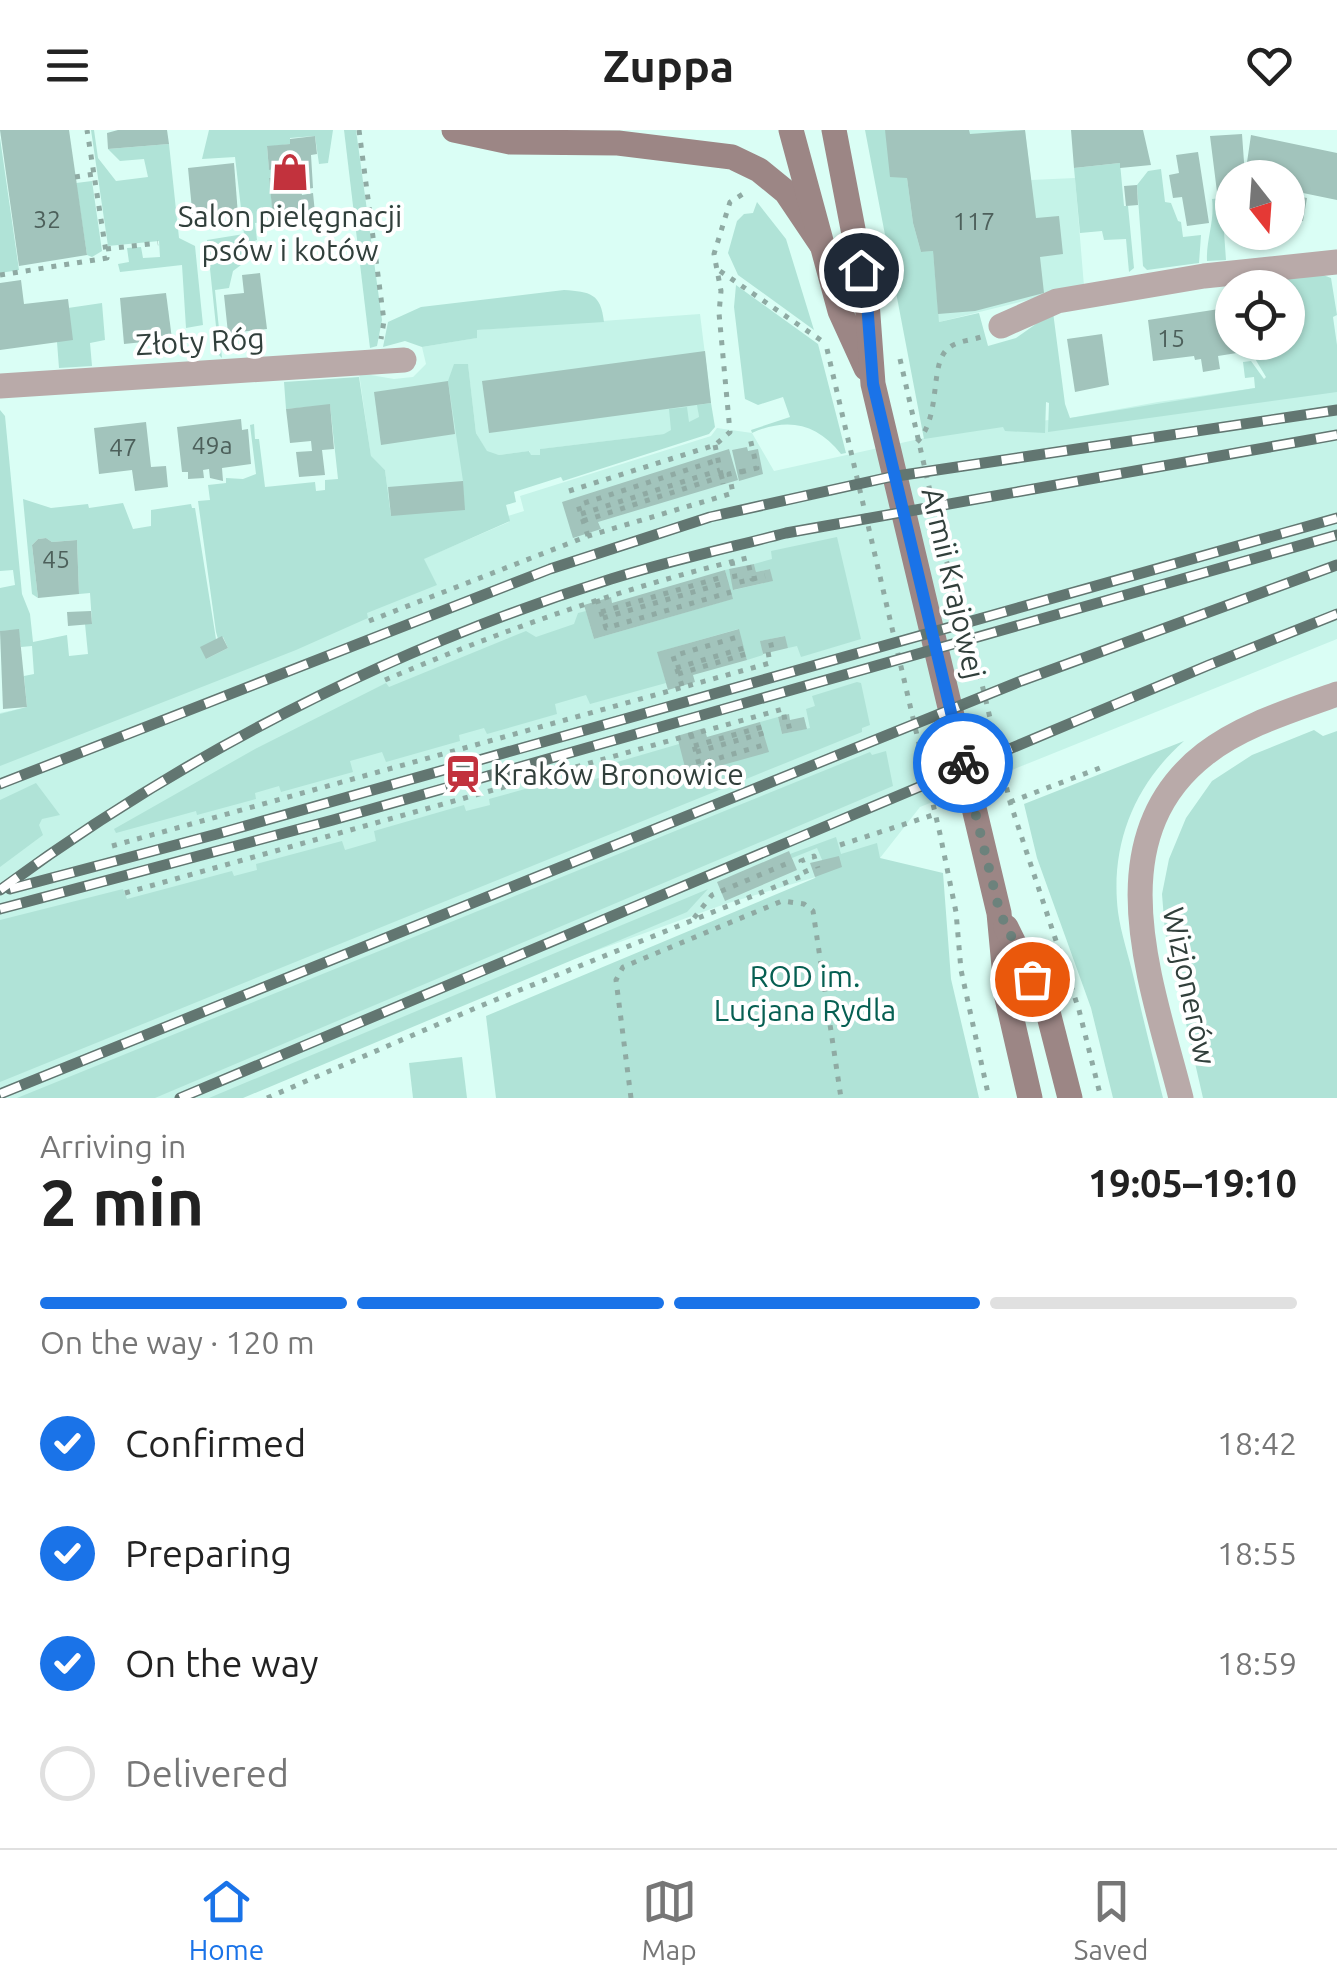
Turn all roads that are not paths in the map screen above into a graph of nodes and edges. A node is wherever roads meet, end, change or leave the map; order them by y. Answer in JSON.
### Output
{"nodes":[{"id":1,"x":454,"y":130,"type":"edge"},
{"id":2,"x":653,"y":130,"type":"edge"},
{"id":3,"x":791,"y":130,"type":"edge"},
{"id":4,"x":834,"y":130,"type":"edge"},
{"id":5,"x":618,"y":143,"type":"junction"},
{"id":6,"x":821,"y":244,"type":"junction"},
{"id":7,"x":1337,"y":262,"type":"edge"},
{"id":8,"x":1001,"y":326,"type":"road end"},
{"id":9,"x":404,"y":360,"type":"dead end"},
{"id":10,"x":873,"y":384,"type":"junction"},
{"id":11,"x":0,"y":386,"type":"edge"},
{"id":12,"x":1337,"y":694,"type":"edge"},
{"id":13,"x":1000,"y":913,"type":"junction"},
{"id":14,"x":1030,"y":1098,"type":"edge"},
{"id":15,"x":1070,"y":1098,"type":"edge"},
{"id":16,"x":1181,"y":1098,"type":"edge"}],
"edges":[{"from":1,"to":5,"type":"main road"},
{"from":2,"to":5,"type":"main road"},
{"from":3,"to":6,"type":"main road","name":"Armii Krajowej"},
{"from":4,"to":10,"type":"main road","name":"Armii Krajowej"},
{"from":5,"to":6,"type":"main road"},
{"from":6,"to":10,"type":"main road","name":"Armii Krajowej"},
{"from":7,"to":8,"type":"street"},
{"from":9,"to":11,"type":"street","name":"Złoty Róg"},
{"from":10,"to":13,"type":"main road","name":"Armii Krajowej"},
{"from":12,"to":16,"type":"street","name":"Wizjonerów"},
{"from":13,"to":14,"type":"main road","name":"Armii Krajowej"},
{"from":13,"to":15,"type":"main road","name":"Armii Krajowej"}]}
